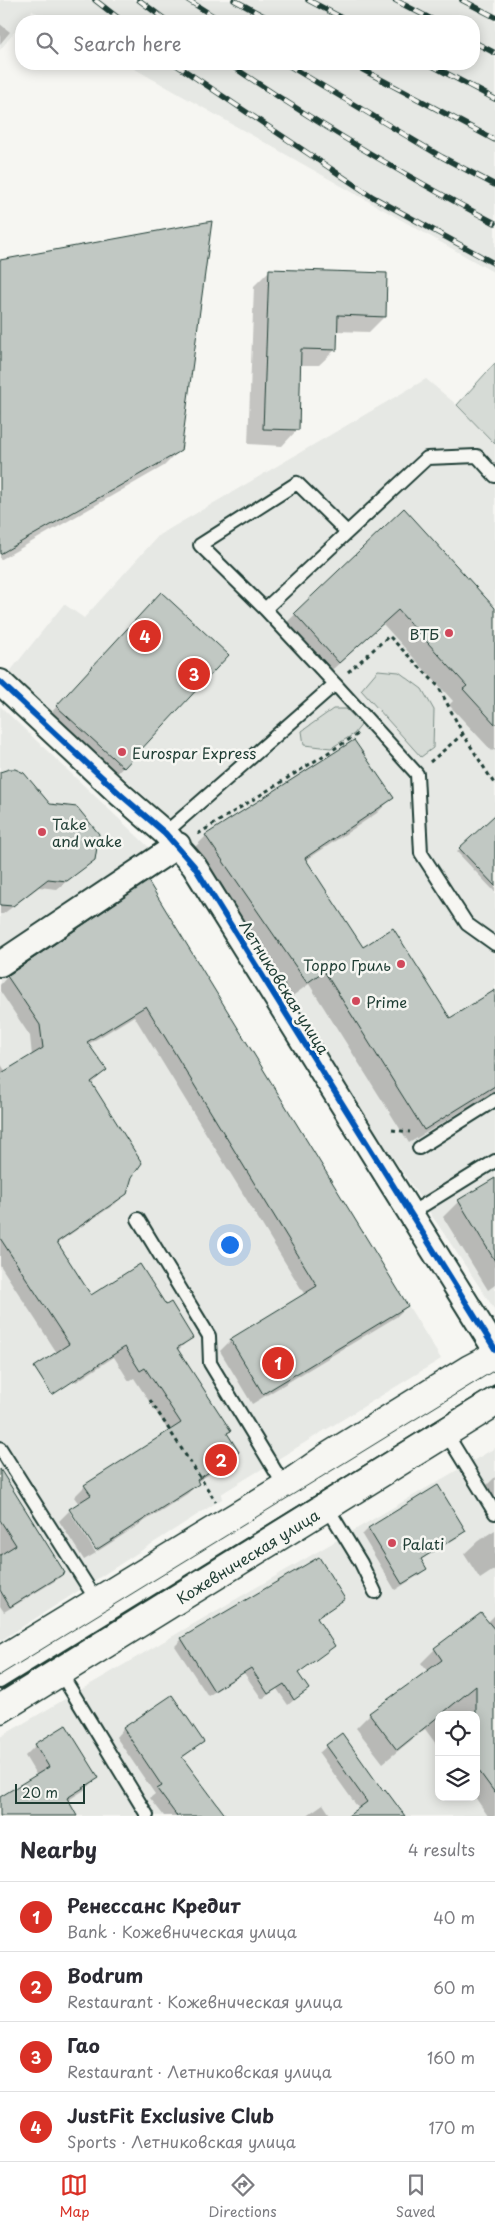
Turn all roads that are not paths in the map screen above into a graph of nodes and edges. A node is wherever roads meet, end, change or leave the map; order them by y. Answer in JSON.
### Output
{"nodes":[{"id":1,"x":495,"y":476,"type":"edge"},
{"id":2,"x":347,"y":532,"type":"junction"},
{"id":3,"x":265,"y":609,"type":"junction"},
{"id":4,"x":0,"y":682,"type":"edge"},
{"id":5,"x":335,"y":684,"type":"junction"},
{"id":6,"x":180,"y":838,"type":"junction"},
{"id":7,"x":495,"y":944,"type":"edge"},
{"id":8,"x":0,"y":964,"type":"edge"},
{"id":9,"x":495,"y":1100,"type":"edge"},
{"id":10,"x":419,"y":1148,"type":"dead end"},
{"id":11,"x":495,"y":1161,"type":"edge"},
{"id":12,"x":411,"y":1213,"type":"junction"},
{"id":13,"x":138,"y":1218,"type":"dead end"},
{"id":14,"x":495,"y":1349,"type":"edge"},
{"id":15,"x":495,"y":1356,"type":"edge"},
{"id":16,"x":495,"y":1377,"type":"edge"},
{"id":17,"x":495,"y":1402,"type":"edge"},
{"id":18,"x":446,"y":1433,"type":"junction"},
{"id":19,"x":0,"y":1448,"type":"edge"},
{"id":20,"x":285,"y":1487,"type":"junction"},
{"id":21,"x":327,"y":1507,"type":"junction"},
{"id":22,"x":495,"y":1513,"type":"edge"},
{"id":23,"x":375,"y":1592,"type":"dead end"},
{"id":24,"x":97,"y":1601,"type":"junction"},
{"id":25,"x":0,"y":1661,"type":"edge"},
{"id":26,"x":60,"y":1672,"type":"junction"},
{"id":27,"x":0,"y":1682,"type":"edge"},
{"id":28,"x":0,"y":1710,"type":"edge"},
{"id":29,"x":147,"y":1815,"type":"dead end"}],
"edges":[{"from":1,"to":2,"type":"lane"},
{"from":2,"to":3,"type":"lane"},
{"from":2,"to":3,"type":"lane"},
{"from":3,"to":5,"type":"lane"},
{"from":4,"to":6,"type":"street","name":"Летниковская улица"},
{"from":5,"to":6,"type":"lane"},
{"from":5,"to":7,"type":"lane"},
{"from":6,"to":8,"type":"street"},
{"from":6,"to":12,"type":"street","name":"Летниковская улица"},
{"from":9,"to":10,"type":"lane"},
{"from":11,"to":12,"type":"lane"},
{"from":12,"to":14,"type":"street","name":"Летниковская улица"},
{"from":13,"to":20,"type":"lane"},
{"from":15,"to":20,"type":"main road"},
{"from":16,"to":27,"type":"lane"},
{"from":17,"to":18,"type":"main road","name":"Кожевническая улица"},
{"from":18,"to":21,"type":"main road","name":"Кожевническая улица"},
{"from":18,"to":22,"type":"lane"},
{"from":19,"to":24,"type":"lane"},
{"from":20,"to":24,"type":"main road"},
{"from":21,"to":23,"type":"lane"},
{"from":21,"to":26,"type":"main road","name":"Кожевническая улица"},
{"from":24,"to":25,"type":"main road"},
{"from":26,"to":28,"type":"main road","name":"Кожевническая улица"},
{"from":26,"to":29,"type":"lane"}]}
